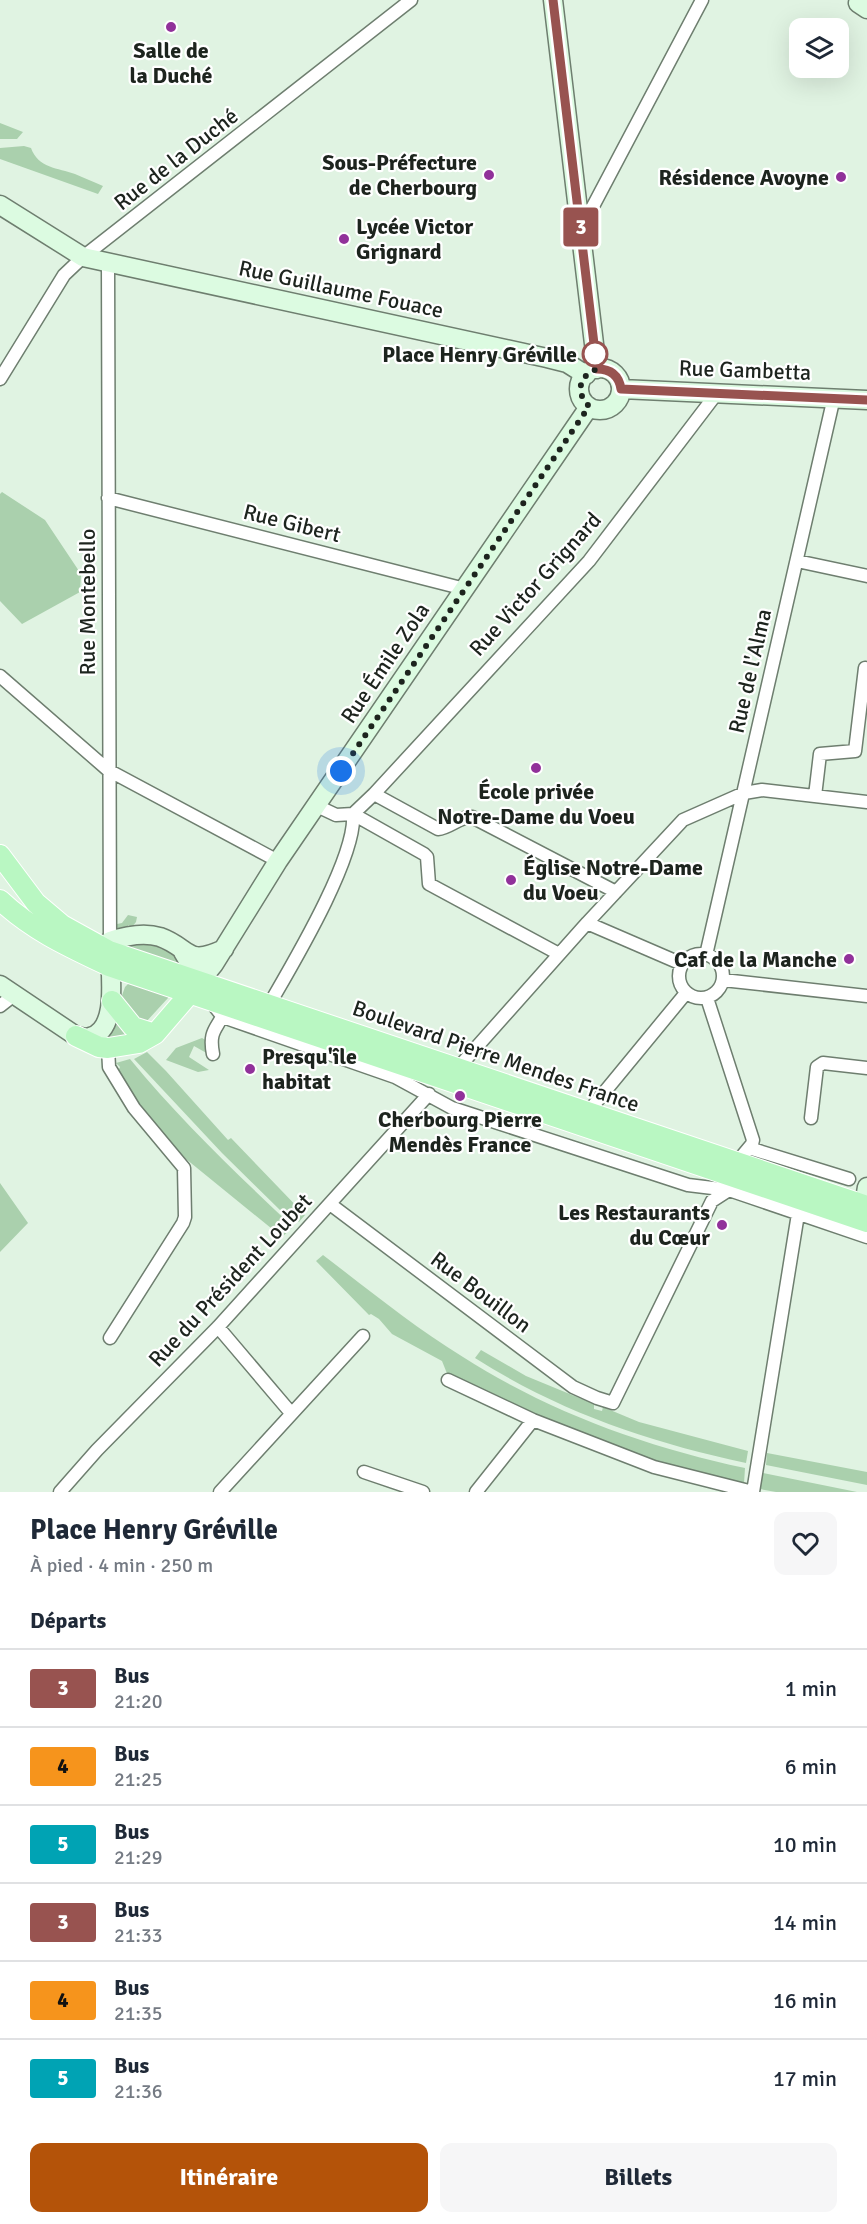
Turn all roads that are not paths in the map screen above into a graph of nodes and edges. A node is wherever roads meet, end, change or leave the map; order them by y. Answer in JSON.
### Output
{"nodes":[{"id":1,"x":411,"y":0,"type":"edge"},
{"id":2,"x":553,"y":0,"type":"edge"},
{"id":3,"x":702,"y":0,"type":"edge"},
{"id":4,"x":0,"y":205,"type":"edge"},
{"id":5,"x":581,"y":229,"type":"junction"},
{"id":6,"x":83,"y":257,"type":"junction"},
{"id":7,"x":108,"y":262,"type":"junction"},
{"id":8,"x":591,"y":372,"type":"junction"},
{"id":9,"x":0,"y":379,"type":"edge"},
{"id":10,"x":621,"y":389,"type":"junction"},
{"id":11,"x":717,"y":393,"type":"junction"},
{"id":12,"x":834,"y":397,"type":"junction"},
{"id":13,"x":867,"y":400,"type":"edge"},
{"id":14,"x":589,"y":406,"type":"junction"},
{"id":15,"x":108,"y":498,"type":"junction"},
{"id":16,"x":796,"y":561,"type":"junction"},
{"id":17,"x":867,"y":576,"type":"edge"},
{"id":18,"x":465,"y":589,"type":"junction"},
{"id":19,"x":865,"y":668,"type":"dead end"},
{"id":20,"x":0,"y":676,"type":"edge"},
{"id":21,"x":108,"y":771,"type":"junction"},
{"id":22,"x":744,"y":793,"type":"junction"},
{"id":23,"x":374,"y":794,"type":"junction"},
{"id":24,"x":815,"y":796,"type":"junction"},
{"id":25,"x":867,"y":802,"type":"edge"},
{"id":26,"x":317,"y":806,"type":"junction"},
{"id":27,"x":353,"y":814,"type":"junction"},
{"id":28,"x":0,"y":855,"type":"edge"},
{"id":29,"x":278,"y":861,"type":"junction"},
{"id":30,"x":616,"y":892,"type":"junction"},
{"id":31,"x":0,"y":900,"type":"edge"},
{"id":32,"x":587,"y":923,"type":"junction"},
{"id":33,"x":224,"y":949,"type":"junction"},
{"id":34,"x":109,"y":952,"type":"junction"},
{"id":35,"x":183,"y":952,"type":"junction"},
{"id":36,"x":559,"y":954,"type":"junction"},
{"id":37,"x":706,"y":955,"type":"junction"},
{"id":38,"x":682,"y":964,"type":"junction"},
{"id":39,"x":723,"y":980,"type":"junction"},
{"id":40,"x":686,"y":993,"type":"junction"},
{"id":41,"x":5,"y":996,"type":"edge"},
{"id":42,"x":867,"y":996,"type":"edge"},
{"id":43,"x":707,"y":998,"type":"junction"},
{"id":44,"x":210,"y":999,"type":"junction"},
{"id":45,"x":112,"y":1001,"type":"junction"},
{"id":46,"x":269,"y":1005,"type":"junction"},
{"id":47,"x":155,"y":1034,"type":"junction"},
{"id":48,"x":76,"y":1036,"type":"junction"},
{"id":49,"x":108,"y":1048,"type":"junction"},
{"id":50,"x":213,"y":1054,"type":"dead end"},
{"id":51,"x":458,"y":1068,"type":"junction"},
{"id":52,"x":867,"y":1068,"type":"edge"},
{"id":53,"x":429,"y":1094,"type":"junction"},
{"id":54,"x":588,"y":1112,"type":"junction"},
{"id":55,"x":811,"y":1118,"type":"dead end"},
{"id":56,"x":737,"y":1169,"type":"junction"},
{"id":57,"x":849,"y":1179,"type":"dead end"},
{"id":58,"x":330,"y":1204,"type":"junction"},
{"id":59,"x":798,"y":1214,"type":"junction"},
{"id":60,"x":865,"y":1216,"type":"edge"},
{"id":61,"x":218,"y":1327,"type":"junction"},
{"id":62,"x":363,"y":1336,"type":"dead end"},
{"id":63,"x":110,"y":1338,"type":"dead end"},
{"id":64,"x":448,"y":1380,"type":"dead end"},
{"id":65,"x":291,"y":1413,"type":"junction"},
{"id":66,"x":533,"y":1420,"type":"junction"},
{"id":67,"x":364,"y":1473,"type":"dead end"},
{"id":68,"x":60,"y":1492,"type":"edge"},
{"id":69,"x":220,"y":1492,"type":"edge"},
{"id":70,"x":423,"y":1492,"type":"edge"},
{"id":71,"x":476,"y":1492,"type":"edge"},
{"id":72,"x":753,"y":1492,"type":"edge"}],
"edges":[{"from":1,"to":6,"type":"street","name":"Rue de la Duché"},
{"from":2,"to":5,"type":"street"},
{"from":3,"to":5,"type":"street"},
{"from":4,"to":6,"type":"street"},
{"from":5,"to":8,"type":"street"},
{"from":6,"to":7,"type":"street","name":"Rue Guillaume Fouace"},
{"from":6,"to":9,"type":"street","name":"Rue de la Duché"},
{"from":7,"to":8,"type":"street","name":"Rue Guillaume Fouace"},
{"from":7,"to":15,"type":"street","name":"Rue Montebello"},
{"from":8,"to":10,"type":"street"},
{"from":8,"to":14,"type":"street"},
{"from":10,"to":11,"type":"street","name":"Rue Gambetta"},
{"from":10,"to":14,"type":"street"},
{"from":11,"to":12,"type":"street","name":"Rue Gambetta"},
{"from":11,"to":23,"type":"street","name":"Rue Victor Grignard"},
{"from":12,"to":13,"type":"street","name":"Rue Gambetta"},
{"from":12,"to":16,"type":"street","name":"Rue de l'Alma"},
{"from":14,"to":18,"type":"street","name":"Rue Émile Zola"},
{"from":15,"to":18,"type":"street","name":"Rue Gibert"},
{"from":15,"to":21,"type":"street","name":"Rue Montebello"},
{"from":16,"to":17,"type":"street"},
{"from":16,"to":22,"type":"street","name":"Rue de l'Alma"},
{"from":18,"to":26,"type":"street","name":"Rue Émile Zola"},
{"from":19,"to":24,"type":"street"},
{"from":20,"to":21,"type":"street"},
{"from":21,"to":29,"type":"street"},
{"from":21,"to":34,"type":"street","name":"Rue Montebello"},
{"from":22,"to":24,"type":"street"},
{"from":22,"to":30,"type":"street"},
{"from":22,"to":37,"type":"street","name":"Rue de l'Alma"},
{"from":23,"to":27,"type":"street","name":"Rue Victor Grignard"},
{"from":23,"to":30,"type":"street"},
{"from":24,"to":25,"type":"street"},
{"from":26,"to":27,"type":"street"},
{"from":26,"to":29,"type":"street","name":"Rue Émile Zola"},
{"from":27,"to":36,"type":"street"},
{"from":27,"to":46,"type":"street"},
{"from":28,"to":34,"type":"main road"},
{"from":29,"to":33,"type":"street","name":"Rue Émile Zola"},
{"from":30,"to":32,"type":"street"},
{"from":31,"to":34,"type":"main road","name":"Boulevard Pierre Mendes France"},
{"from":32,"to":36,"type":"street"},
{"from":32,"to":38,"type":"street"},
{"from":33,"to":35,"type":"street"},
{"from":33,"to":44,"type":"street","name":"Rue Émile Zola"},
{"from":34,"to":35,"type":"street"},
{"from":34,"to":44,"type":"main road","name":"Boulevard Pierre Mendes France"},
{"from":34,"to":45,"type":"street"},
{"from":35,"to":44,"type":"street"},
{"from":36,"to":51,"type":"street"},
{"from":37,"to":38,"type":"street"},
{"from":37,"to":39,"type":"street"},
{"from":38,"to":40,"type":"street"},
{"from":39,"to":42,"type":"street"},
{"from":39,"to":43,"type":"street"},
{"from":40,"to":43,"type":"street"},
{"from":40,"to":54,"type":"street"},
{"from":41,"to":48,"type":"street"},
{"from":43,"to":56,"type":"street"},
{"from":44,"to":46,"type":"main road","name":"Boulevard Pierre Mendes France"},
{"from":44,"to":47,"type":"main road"},
{"from":44,"to":50,"type":"street"},
{"from":44,"to":53,"type":"street","name":"Boulevard Pierre Mendes France"},
{"from":44,"to":56,"type":"main road","name":"Boulevard Pierre Mendes France"},
{"from":45,"to":47,"type":"main road"},
{"from":45,"to":48,"type":"street"},
{"from":46,"to":51,"type":"main road","name":"Boulevard Pierre Mendes France"},
{"from":47,"to":49,"type":"main road"},
{"from":48,"to":49,"type":"main road"},
{"from":49,"to":63,"type":"street"},
{"from":51,"to":54,"type":"main road","name":"Boulevard Pierre Mendes France"},
{"from":52,"to":55,"type":"street"},
{"from":53,"to":56,"type":"street","name":"Boulevard Pierre Mendes France"},
{"from":53,"to":58,"type":"street","name":"Rue du Président Loubet"},
{"from":54,"to":56,"type":"main road","name":"Boulevard Pierre Mendes France"},
{"from":56,"to":57,"type":"street"},
{"from":56,"to":58,"type":"street","name":"Rue Bouillon"},
{"from":56,"to":59,"type":"street","name":"Boulevard Pierre Mendes France"},
{"from":56,"to":60,"type":"main road","name":"Boulevard Pierre Mendes France"},
{"from":58,"to":61,"type":"street","name":"Rue du Président Loubet"},
{"from":59,"to":60,"type":"street","name":"Boulevard Pierre Mendes France"},
{"from":59,"to":72,"type":"street"},
{"from":61,"to":65,"type":"street"},
{"from":61,"to":68,"type":"street","name":"Rue du Président Loubet"},
{"from":62,"to":65,"type":"street"},
{"from":64,"to":66,"type":"street"},
{"from":65,"to":69,"type":"street"},
{"from":66,"to":71,"type":"street"},
{"from":66,"to":72,"type":"street"},
{"from":67,"to":70,"type":"street"}]}
